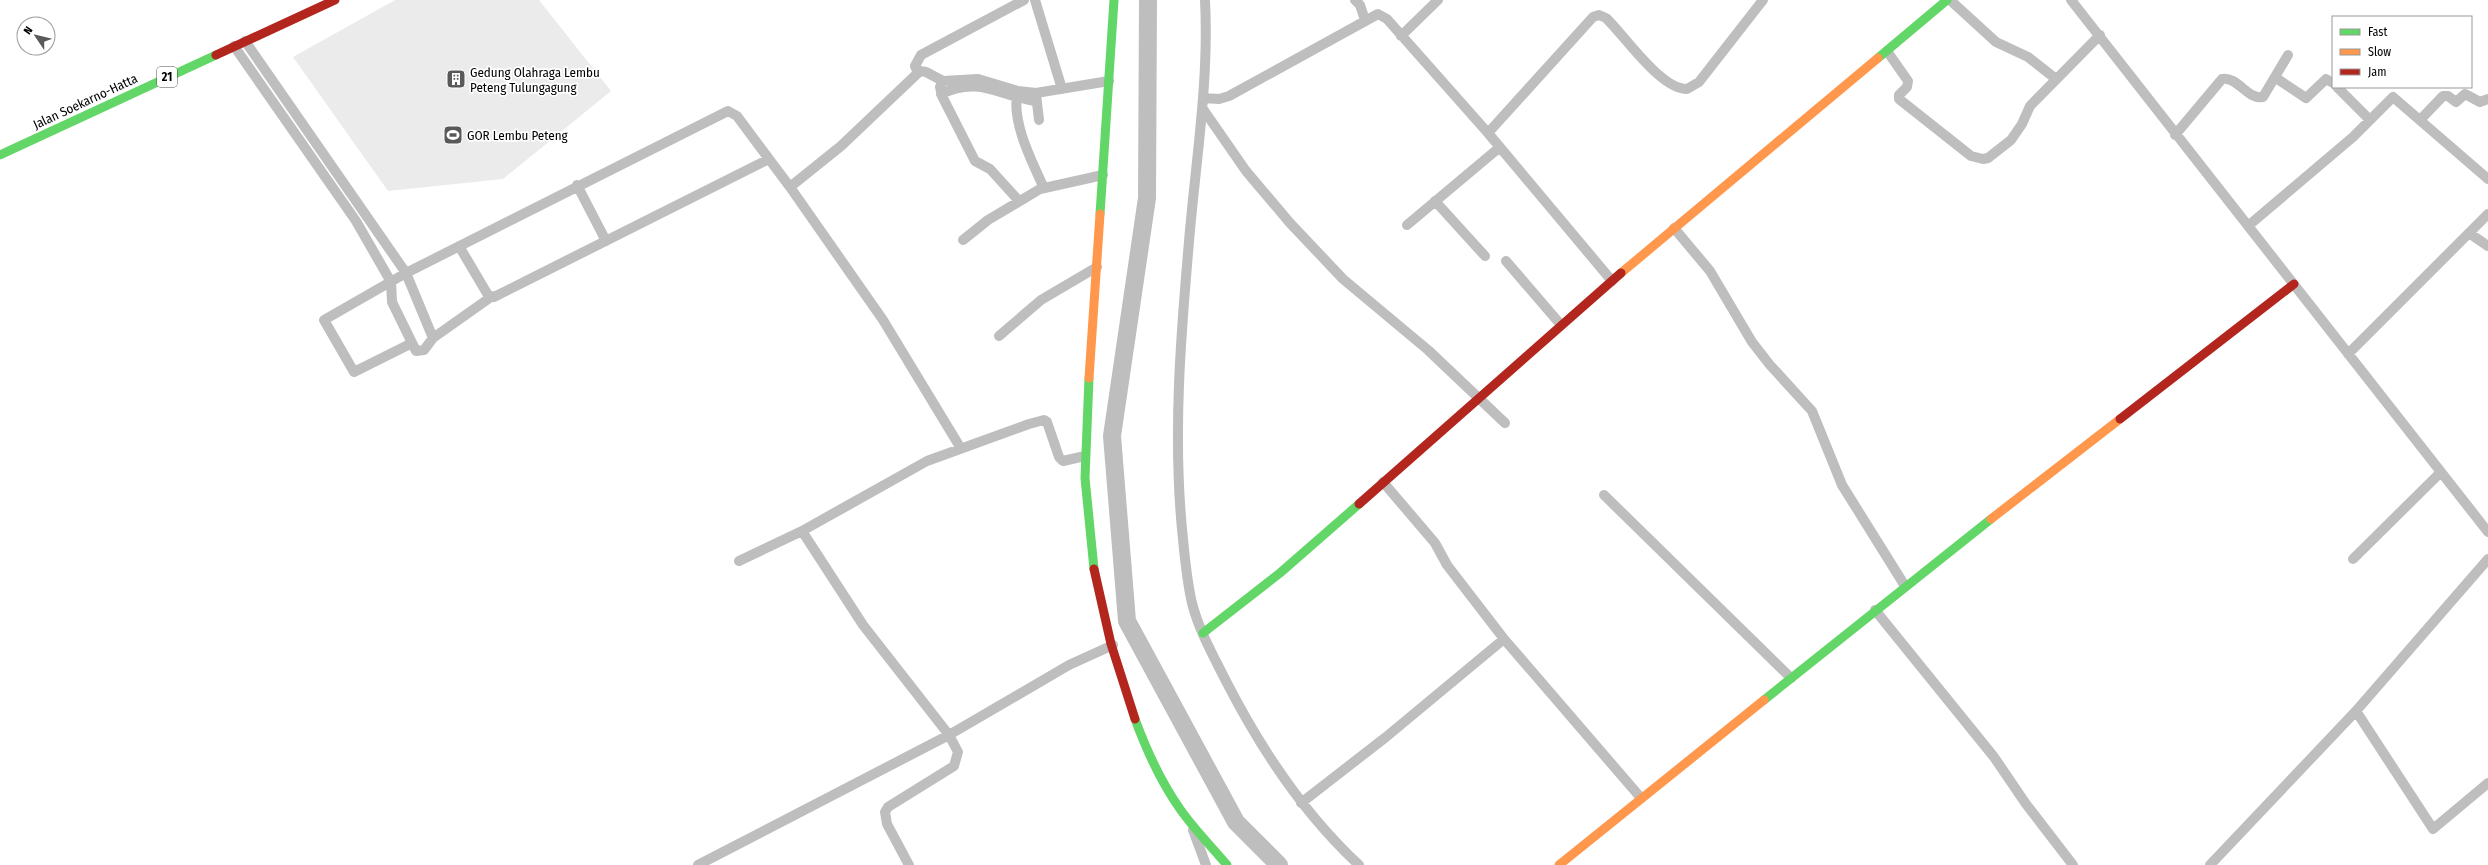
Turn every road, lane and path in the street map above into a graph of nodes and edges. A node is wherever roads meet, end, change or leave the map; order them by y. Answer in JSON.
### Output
{"nodes":[{"id":1,"x":335,"y":0,"type":"edge"},
{"id":2,"x":1024,"y":0,"type":"edge"},
{"id":3,"x":1036,"y":0,"type":"edge"},
{"id":4,"x":1114,"y":0,"type":"edge"},
{"id":5,"x":1205,"y":0,"type":"edge"},
{"id":6,"x":1355,"y":0,"type":"edge"},
{"id":7,"x":1438,"y":0,"type":"edge"},
{"id":8,"x":1763,"y":0,"type":"edge"},
{"id":9,"x":1948,"y":0,"type":"edge"},
{"id":10,"x":2071,"y":0,"type":"edge"},
{"id":11,"x":1365,"y":20,"type":"junction"},
{"id":12,"x":2100,"y":35,"type":"junction"},
{"id":13,"x":1401,"y":36,"type":"junction"},
{"id":14,"x":245,"y":41,"type":"junction"},
{"id":15,"x":234,"y":46,"type":"junction"},
{"id":16,"x":1887,"y":51,"type":"junction"},
{"id":17,"x":2288,"y":55,"type":"dead end"},
{"id":18,"x":918,"y":73,"type":"junction"},
{"id":19,"x":2276,"y":78,"type":"junction"},
{"id":20,"x":2056,"y":79,"type":"junction"},
{"id":21,"x":1109,"y":80,"type":"junction"},
{"id":22,"x":943,"y":81,"type":"junction"},
{"id":23,"x":2332,"y":82,"type":"edge"},
{"id":24,"x":1062,"y":88,"type":"junction"},
{"id":25,"x":2338,"y":88,"type":"edge"},
{"id":26,"x":941,"y":94,"type":"junction"},
{"id":27,"x":1017,"y":95,"type":"junction"},
{"id":28,"x":1036,"y":97,"type":"junction"},
{"id":29,"x":1204,"y":98,"type":"junction"},
{"id":30,"x":2488,"y":99,"type":"edge"},
{"id":31,"x":1203,"y":109,"type":"junction"},
{"id":32,"x":1039,"y":120,"type":"dead end"},
{"id":33,"x":2370,"y":120,"type":"junction"},
{"id":34,"x":2420,"y":120,"type":"junction"},
{"id":35,"x":1488,"y":133,"type":"junction"},
{"id":36,"x":2175,"y":135,"type":"junction"},
{"id":37,"x":313,"y":139,"type":"junction"},
{"id":38,"x":304,"y":146,"type":"junction"},
{"id":39,"x":1500,"y":147,"type":"junction"},
{"id":40,"x":0,"y":155,"type":"edge"},
{"id":41,"x":769,"y":158,"type":"junction"},
{"id":42,"x":1103,"y":175,"type":"junction"},
{"id":43,"x":2488,"y":179,"type":"edge"},
{"id":44,"x":577,"y":185,"type":"junction"},
{"id":45,"x":790,"y":187,"type":"junction"},
{"id":46,"x":1044,"y":188,"type":"junction"},
{"id":47,"x":1019,"y":201,"type":"junction"},
{"id":48,"x":1435,"y":201,"type":"junction"},
{"id":49,"x":367,"y":214,"type":"junction"},
{"id":50,"x":2488,"y":214,"type":"edge"},
{"id":51,"x":356,"y":221,"type":"junction"},
{"id":52,"x":1407,"y":225,"type":"dead end"},
{"id":53,"x":2248,"y":226,"type":"junction"},
{"id":54,"x":1674,"y":228,"type":"junction"},
{"id":55,"x":2470,"y":234,"type":"junction"},
{"id":56,"x":962,"y":240,"type":"dead end"},
{"id":57,"x":606,"y":241,"type":"junction"},
{"id":58,"x":459,"y":246,"type":"junction"},
{"id":59,"x":2488,"y":246,"type":"edge"},
{"id":60,"x":1485,"y":256,"type":"dead end"},
{"id":61,"x":1506,"y":261,"type":"dead end"},
{"id":62,"x":1097,"y":267,"type":"junction"},
{"id":63,"x":406,"y":273,"type":"junction"},
{"id":64,"x":1612,"y":281,"type":"junction"},
{"id":65,"x":391,"y":282,"type":"junction"},
{"id":66,"x":2294,"y":284,"type":"junction"},
{"id":67,"x":491,"y":297,"type":"junction"},
{"id":68,"x":1561,"y":325,"type":"junction"},
{"id":69,"x":999,"y":336,"type":"dead end"},
{"id":70,"x":433,"y":338,"type":"junction"},
{"id":71,"x":412,"y":343,"type":"junction"},
{"id":72,"x":2348,"y":354,"type":"junction"},
{"id":73,"x":1477,"y":398,"type":"junction"},
{"id":74,"x":1506,"y":423,"type":"dead end"},
{"id":75,"x":960,"y":447,"type":"junction"},
{"id":76,"x":1085,"y":456,"type":"junction"},
{"id":77,"x":2441,"y":472,"type":"junction"},
{"id":78,"x":1383,"y":482,"type":"junction"},
{"id":79,"x":1604,"y":495,"type":"dead end"},
{"id":80,"x":802,"y":531,"type":"junction"},
{"id":81,"x":2488,"y":532,"type":"edge"},
{"id":82,"x":2353,"y":559,"type":"dead end"},
{"id":83,"x":2488,"y":559,"type":"edge"},
{"id":84,"x":739,"y":561,"type":"dead end"},
{"id":85,"x":1905,"y":586,"type":"junction"},
{"id":86,"x":1875,"y":610,"type":"junction"},
{"id":87,"x":1202,"y":633,"type":"junction"},
{"id":88,"x":1504,"y":639,"type":"junction"},
{"id":89,"x":1112,"y":645,"type":"junction"},
{"id":90,"x":1791,"y":678,"type":"junction"},
{"id":91,"x":2356,"y":711,"type":"junction"},
{"id":92,"x":949,"y":735,"type":"junction"},
{"id":93,"x":2488,"y":783,"type":"edge"},
{"id":94,"x":1641,"y":798,"type":"junction"},
{"id":95,"x":1301,"y":803,"type":"junction"},
{"id":96,"x":1190,"y":822,"type":"junction"},
{"id":97,"x":698,"y":865,"type":"edge"},
{"id":98,"x":909,"y":865,"type":"edge"},
{"id":99,"x":1206,"y":865,"type":"edge"},
{"id":100,"x":1227,"y":865,"type":"edge"},
{"id":101,"x":1359,"y":865,"type":"edge"},
{"id":102,"x":1559,"y":865,"type":"edge"},
{"id":103,"x":2073,"y":865,"type":"edge"},
{"id":104,"x":2210,"y":865,"type":"edge"}],
"edges":[{"from":1,"to":14,"type":"main road","name":"Jalan Soekarno-Hatta","number":"21"},
{"from":2,"to":18,"type":"street"},
{"from":3,"to":24,"type":"street"},
{"from":4,"to":21,"type":"main road"},
{"from":5,"to":29,"type":"street"},
{"from":6,"to":11,"type":"street"},
{"from":7,"to":13,"type":"street"},
{"from":8,"to":35,"type":"street"},
{"from":9,"to":16,"type":"main road"},
{"from":9,"to":20,"type":"street"},
{"from":10,"to":12,"type":"street"},
{"from":11,"to":13,"type":"street"},
{"from":11,"to":29,"type":"street"},
{"from":12,"to":20,"type":"street"},
{"from":12,"to":36,"type":"street"},
{"from":13,"to":35,"type":"street"},
{"from":14,"to":15,"type":"main road","name":"Jalan Soekarno-Hatta","number":"21"},
{"from":14,"to":37,"type":"street"},
{"from":15,"to":38,"type":"street"},
{"from":15,"to":40,"type":"main road","name":"Jalan Soekarno-Hatta","number":"21"},
{"from":16,"to":20,"type":"street"},
{"from":16,"to":54,"type":"main road"},
{"from":17,"to":19,"type":"street"},
{"from":18,"to":22,"type":"street"},
{"from":18,"to":45,"type":"street"},
{"from":19,"to":23,"type":"street"},
{"from":19,"to":36,"type":"street"},
{"from":21,"to":24,"type":"street"},
{"from":21,"to":42,"type":"main road"},
{"from":22,"to":26,"type":"street"},
{"from":22,"to":27,"type":"street"},
{"from":24,"to":28,"type":"street"},
{"from":25,"to":33,"type":"street"},
{"from":26,"to":27,"type":"street"},
{"from":26,"to":47,"type":"street"},
{"from":27,"to":28,"type":"street"},
{"from":27,"to":46,"type":"street"},
{"from":28,"to":32,"type":"street"},
{"from":29,"to":31,"type":"street"},
{"from":30,"to":34,"type":"street"},
{"from":31,"to":73,"type":"street"},
{"from":31,"to":87,"type":"street"},
{"from":33,"to":34,"type":"street"},
{"from":33,"to":53,"type":"street"},
{"from":34,"to":43,"type":"street"},
{"from":35,"to":39,"type":"street"},
{"from":36,"to":53,"type":"street"},
{"from":37,"to":38,"type":"street"},
{"from":37,"to":49,"type":"street"},
{"from":38,"to":51,"type":"street"},
{"from":39,"to":48,"type":"street"},
{"from":39,"to":64,"type":"street"},
{"from":41,"to":44,"type":"street"},
{"from":41,"to":45,"type":"street"},
{"from":41,"to":57,"type":"street"},
{"from":42,"to":46,"type":"street"},
{"from":42,"to":62,"type":"main road"},
{"from":44,"to":57,"type":"street"},
{"from":44,"to":58,"type":"street"},
{"from":45,"to":75,"type":"street"},
{"from":46,"to":47,"type":"street"},
{"from":47,"to":56,"type":"street"},
{"from":48,"to":52,"type":"street"},
{"from":48,"to":60,"type":"street"},
{"from":49,"to":51,"type":"street"},
{"from":49,"to":63,"type":"street"},
{"from":50,"to":55,"type":"street"},
{"from":51,"to":65,"type":"street"},
{"from":53,"to":66,"type":"street"},
{"from":54,"to":64,"type":"main road"},
{"from":54,"to":85,"type":"street"},
{"from":55,"to":59,"type":"street"},
{"from":55,"to":72,"type":"street"},
{"from":57,"to":67,"type":"street"},
{"from":58,"to":63,"type":"street"},
{"from":58,"to":67,"type":"street"},
{"from":61,"to":68,"type":"street"},
{"from":62,"to":69,"type":"street"},
{"from":62,"to":76,"type":"main road"},
{"from":63,"to":65,"type":"street"},
{"from":63,"to":70,"type":"street"},
{"from":64,"to":68,"type":"main road"},
{"from":65,"to":71,"type":"street"},
{"from":65,"to":71,"type":"street"},
{"from":66,"to":72,"type":"street"},
{"from":66,"to":85,"type":"main road"},
{"from":67,"to":70,"type":"street"},
{"from":68,"to":73,"type":"main road"},
{"from":70,"to":71,"type":"street"},
{"from":72,"to":77,"type":"street"},
{"from":73,"to":74,"type":"street"},
{"from":73,"to":78,"type":"main road"},
{"from":75,"to":76,"type":"street"},
{"from":75,"to":80,"type":"street"},
{"from":76,"to":89,"type":"main road"},
{"from":77,"to":81,"type":"street"},
{"from":77,"to":82,"type":"street"},
{"from":78,"to":87,"type":"main road"},
{"from":78,"to":88,"type":"street"},
{"from":79,"to":90,"type":"street"},
{"from":80,"to":84,"type":"street"},
{"from":80,"to":92,"type":"street"},
{"from":83,"to":91,"type":"street"},
{"from":85,"to":86,"type":"main road"},
{"from":86,"to":90,"type":"main road"},
{"from":86,"to":103,"type":"street"},
{"from":87,"to":95,"type":"street"},
{"from":88,"to":94,"type":"street"},
{"from":88,"to":95,"type":"street"},
{"from":89,"to":92,"type":"street"},
{"from":89,"to":96,"type":"main road"},
{"from":90,"to":94,"type":"main road"},
{"from":91,"to":93,"type":"street"},
{"from":91,"to":104,"type":"street"},
{"from":92,"to":97,"type":"street"},
{"from":92,"to":98,"type":"street"},
{"from":94,"to":102,"type":"main road"},
{"from":95,"to":101,"type":"street"},
{"from":96,"to":99,"type":"street"},
{"from":96,"to":100,"type":"main road"}]}
